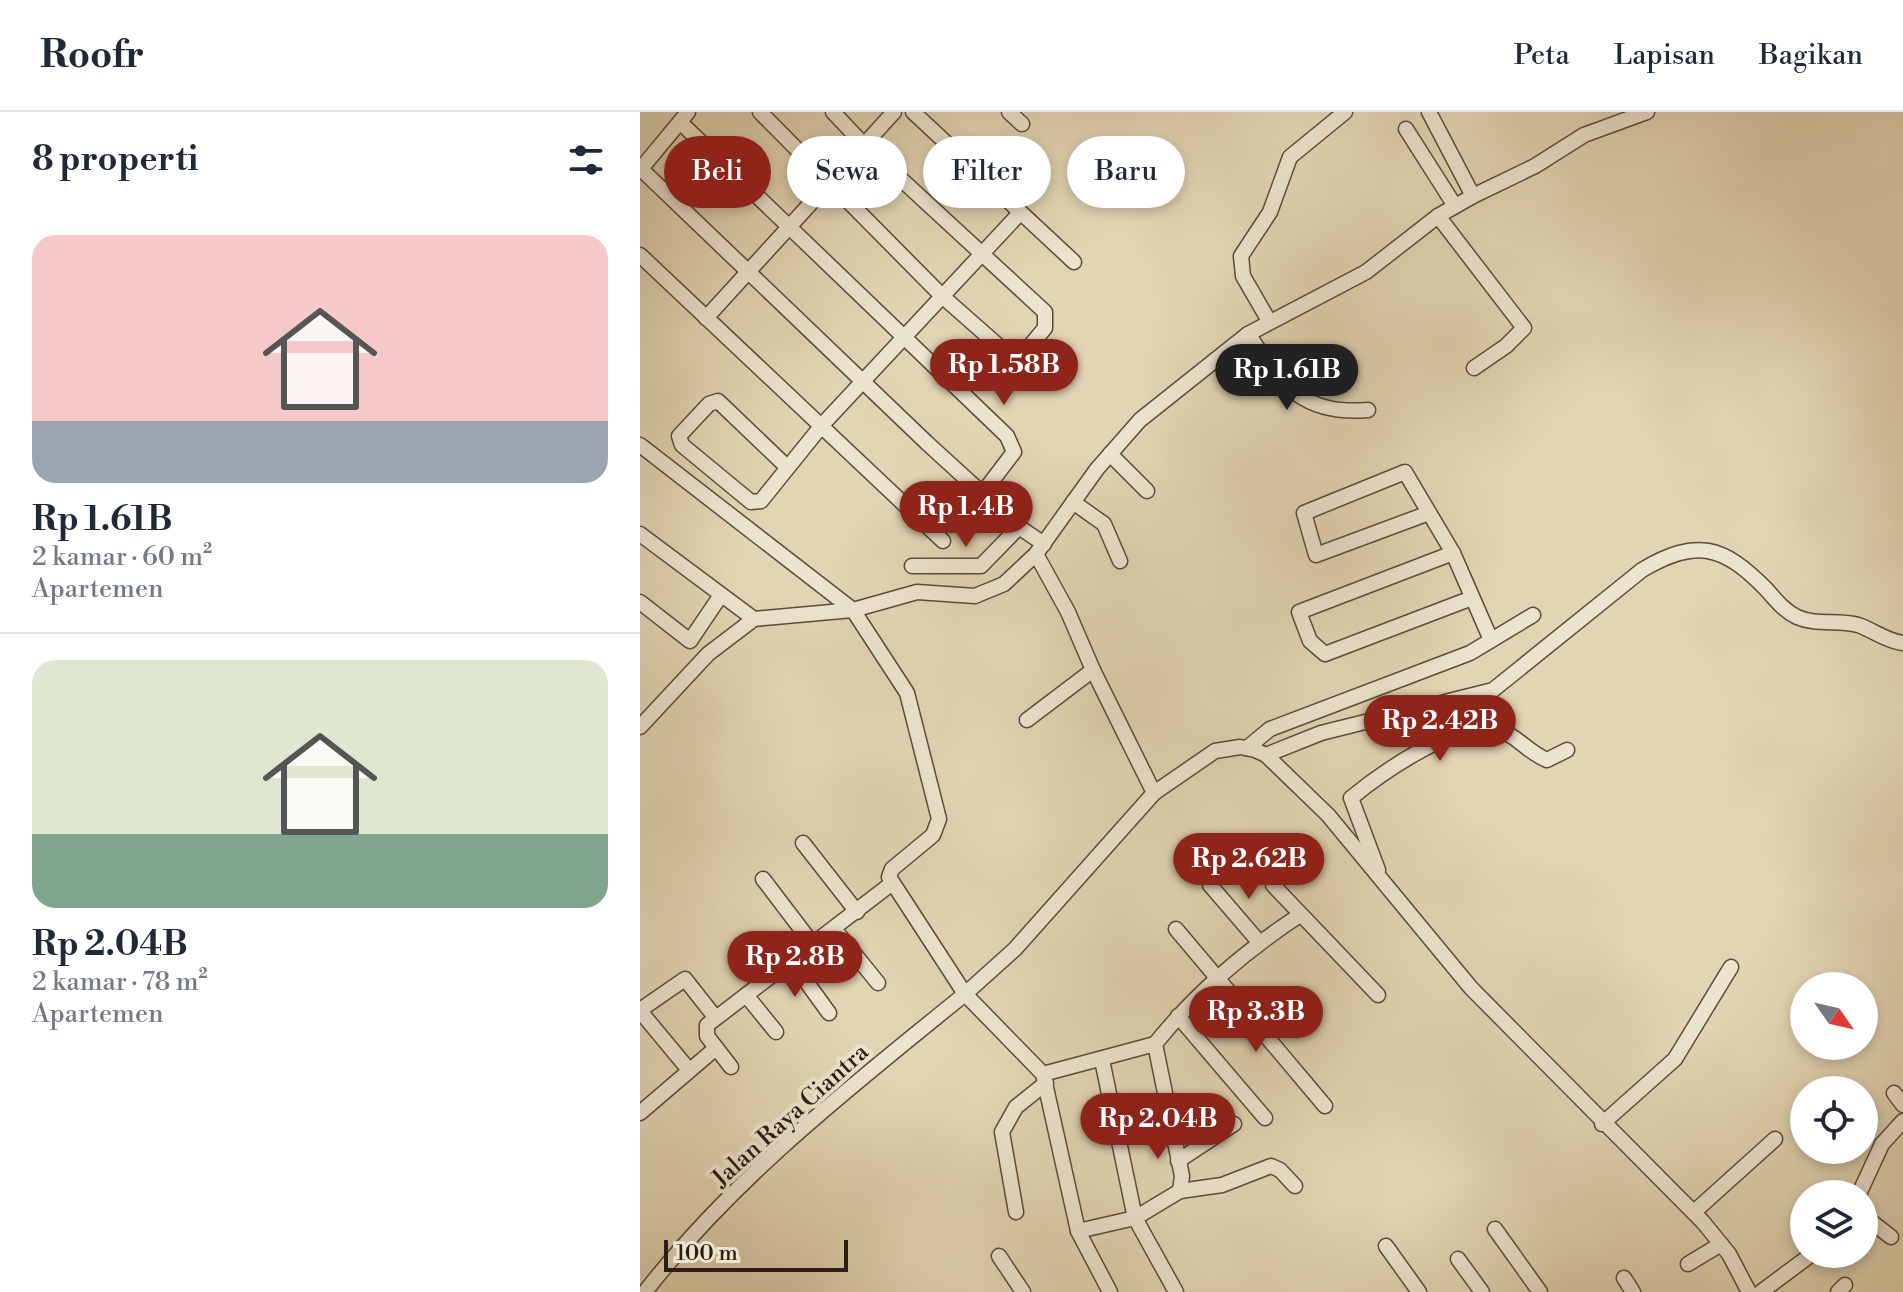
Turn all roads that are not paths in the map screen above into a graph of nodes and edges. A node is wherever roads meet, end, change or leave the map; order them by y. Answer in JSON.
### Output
{"nodes":[{"id":1,"x":760,"y":112,"type":"edge"},
{"id":2,"x":833,"y":112,"type":"edge"},
{"id":3,"x":894,"y":112,"type":"edge"},
{"id":4,"x":913,"y":112,"type":"edge"},
{"id":5,"x":1009,"y":112,"type":"edge"},
{"id":6,"x":1345,"y":112,"type":"edge"},
{"id":7,"x":1429,"y":112,"type":"edge"},
{"id":8,"x":1647,"y":112,"type":"edge"},
{"id":9,"x":684,"y":117,"type":"edge"},
{"id":10,"x":1022,"y":124,"type":"dead end"},
{"id":11,"x":1406,"y":129,"type":"dead end"},
{"id":12,"x":856,"y":136,"type":"edge"},
{"id":13,"x":872,"y":136,"type":"edge"},
{"id":14,"x":787,"y":138,"type":"edge"},
{"id":15,"x":640,"y":169,"type":"edge"},
{"id":16,"x":907,"y":185,"type":"edge"},
{"id":17,"x":1473,"y":196,"type":"junction"},
{"id":18,"x":1455,"y":206,"type":"junction"},
{"id":19,"x":805,"y":208,"type":"edge"},
{"id":20,"x":857,"y":208,"type":"edge"},
{"id":21,"x":1020,"y":213,"type":"junction"},
{"id":22,"x":1438,"y":216,"type":"junction"},
{"id":23,"x":786,"y":227,"type":"junction"},
{"id":24,"x":640,"y":255,"type":"edge"},
{"id":25,"x":982,"y":255,"type":"junction"},
{"id":26,"x":1074,"y":262,"type":"dead end"},
{"id":27,"x":746,"y":271,"type":"junction"},
{"id":28,"x":942,"y":296,"type":"junction"},
{"id":29,"x":706,"y":318,"type":"junction"},
{"id":30,"x":1269,"y":321,"type":"junction"},
{"id":31,"x":1248,"y":334,"type":"junction"},
{"id":32,"x":903,"y":337,"type":"junction"},
{"id":33,"x":1474,"y":368,"type":"dead end"},
{"id":34,"x":864,"y":383,"type":"junction"},
{"id":35,"x":1368,"y":410,"type":"dead end"},
{"id":36,"x":823,"y":424,"type":"junction"},
{"id":37,"x":640,"y":445,"type":"edge"},
{"id":38,"x":1110,"y":454,"type":"junction"},
{"id":39,"x":787,"y":467,"type":"junction"},
{"id":40,"x":1147,"y":491,"type":"dead end"},
{"id":41,"x":982,"y":494,"type":"junction"},
{"id":42,"x":1073,"y":502,"type":"junction"},
{"id":43,"x":1429,"y":513,"type":"junction"},
{"id":44,"x":1019,"y":527,"type":"junction"},
{"id":45,"x":640,"y":534,"type":"edge"},
{"id":46,"x":943,"y":541,"type":"dead end"},
{"id":47,"x":1040,"y":549,"type":"junction"},
{"id":48,"x":1453,"y":553,"type":"junction"},
{"id":49,"x":1120,"y":561,"type":"dead end"},
{"id":50,"x":912,"y":566,"type":"dead end"},
{"id":51,"x":721,"y":595,"type":"junction"},
{"id":52,"x":1472,"y":598,"type":"junction"},
{"id":53,"x":640,"y":602,"type":"edge"},
{"id":54,"x":853,"y":610,"type":"junction"},
{"id":55,"x":1533,"y":615,"type":"dead end"},
{"id":56,"x":754,"y":619,"type":"junction"},
{"id":57,"x":1491,"y":640,"type":"junction"},
{"id":58,"x":1903,"y":643,"type":"edge"},
{"id":59,"x":1093,"y":670,"type":"junction"},
{"id":60,"x":1027,"y":720,"type":"dead end"},
{"id":61,"x":640,"y":727,"type":"edge"},
{"id":62,"x":1247,"y":748,"type":"junction"},
{"id":63,"x":1567,"y":750,"type":"dead end"},
{"id":64,"x":1266,"y":755,"type":"junction"},
{"id":65,"x":1154,"y":793,"type":"junction"},
{"id":66,"x":803,"y":843,"type":"dead end"},
{"id":67,"x":1380,"y":878,"type":"junction"},
{"id":68,"x":763,"y":879,"type":"dead end"},
{"id":69,"x":891,"y":884,"type":"junction"},
{"id":70,"x":1210,"y":885,"type":"dead end"},
{"id":71,"x":1273,"y":885,"type":"dead end"},
{"id":72,"x":857,"y":912,"type":"junction"},
{"id":73,"x":1300,"y":915,"type":"junction"},
{"id":74,"x":1176,"y":929,"type":"dead end"},
{"id":75,"x":835,"y":930,"type":"junction"},
{"id":76,"x":1259,"y":942,"type":"junction"},
{"id":77,"x":814,"y":946,"type":"junction"},
{"id":78,"x":792,"y":962,"type":"junction"},
{"id":79,"x":1731,"y":967,"type":"dead end"},
{"id":80,"x":1217,"y":978,"type":"junction"},
{"id":81,"x":878,"y":983,"type":"dead end"},
{"id":82,"x":965,"y":994,"type":"junction"},
{"id":83,"x":746,"y":995,"type":"junction"},
{"id":84,"x":1378,"y":995,"type":"dead end"},
{"id":85,"x":640,"y":1010,"type":"edge"},
{"id":86,"x":829,"y":1013,"type":"dead end"},
{"id":87,"x":1178,"y":1016,"type":"junction"},
{"id":88,"x":715,"y":1017,"type":"junction"},
{"id":89,"x":776,"y":1032,"type":"dead end"},
{"id":90,"x":1155,"y":1044,"type":"junction"},
{"id":91,"x":716,"y":1048,"type":"junction"},
{"id":92,"x":1102,"y":1060,"type":"junction"},
{"id":93,"x":731,"y":1067,"type":"dead end"},
{"id":94,"x":689,"y":1070,"type":"junction"},
{"id":95,"x":1044,"y":1079,"type":"junction"},
{"id":96,"x":643,"y":1105,"type":"edge"},
{"id":97,"x":1325,"y":1106,"type":"dead end"},
{"id":98,"x":1265,"y":1118,"type":"dead end"},
{"id":99,"x":1903,"y":1121,"type":"edge"},
{"id":100,"x":1234,"y":1124,"type":"dead end"},
{"id":101,"x":1602,"y":1124,"type":"junction"},
{"id":102,"x":1775,"y":1139,"type":"dead end"},
{"id":103,"x":1178,"y":1161,"type":"junction"},
{"id":104,"x":1865,"y":1180,"type":"edge"},
{"id":105,"x":1295,"y":1186,"type":"dead end"},
{"id":106,"x":1180,"y":1191,"type":"junction"},
{"id":107,"x":1016,"y":1212,"type":"dead end"},
{"id":108,"x":1694,"y":1212,"type":"junction"},
{"id":109,"x":1135,"y":1218,"type":"junction"},
{"id":110,"x":1878,"y":1227,"type":"edge"},
{"id":111,"x":1495,"y":1229,"type":"dead end"},
{"id":112,"x":1078,"y":1231,"type":"junction"},
{"id":113,"x":1891,"y":1237,"type":"dead end"},
{"id":114,"x":1721,"y":1244,"type":"junction"},
{"id":115,"x":1386,"y":1246,"type":"dead end"},
{"id":116,"x":999,"y":1256,"type":"dead end"},
{"id":117,"x":1458,"y":1259,"type":"dead end"},
{"id":118,"x":1688,"y":1264,"type":"dead end"},
{"id":119,"x":1793,"y":1268,"type":"edge"},
{"id":120,"x":1624,"y":1278,"type":"dead end"},
{"id":121,"x":645,"y":1292,"type":"edge"},
{"id":122,"x":1023,"y":1292,"type":"edge"},
{"id":123,"x":1110,"y":1292,"type":"edge"},
{"id":124,"x":1176,"y":1292,"type":"edge"},
{"id":125,"x":1419,"y":1292,"type":"edge"},
{"id":126,"x":1482,"y":1292,"type":"edge"},
{"id":127,"x":1540,"y":1292,"type":"edge"},
{"id":128,"x":1633,"y":1292,"type":"edge"},
{"id":129,"x":1749,"y":1292,"type":"edge"},
{"id":130,"x":1761,"y":1292,"type":"edge"}],
"edges":[{"from":1,"to":14,"type":"street"},
{"from":2,"to":12,"type":"street"},
{"from":3,"to":13,"type":"street"},
{"from":4,"to":21,"type":"street"},
{"from":5,"to":10,"type":"street"},
{"from":6,"to":30,"type":"street"},
{"from":7,"to":17,"type":"street"},
{"from":8,"to":17,"type":"street"},
{"from":9,"to":15,"type":"street"},
{"from":9,"to":23,"type":"street"},
{"from":11,"to":18,"type":"street"},
{"from":15,"to":27,"type":"street"},
{"from":16,"to":25,"type":"street"},
{"from":17,"to":18,"type":"street"},
{"from":18,"to":22,"type":"street"},
{"from":19,"to":23,"type":"street"},
{"from":20,"to":28,"type":"street"},
{"from":21,"to":25,"type":"street"},
{"from":21,"to":26,"type":"street"},
{"from":22,"to":30,"type":"street"},
{"from":22,"to":33,"type":"street"},
{"from":23,"to":27,"type":"street"},
{"from":23,"to":32,"type":"street"},
{"from":24,"to":29,"type":"street"},
{"from":25,"to":28,"type":"street"},
{"from":25,"to":28,"type":"street"},
{"from":27,"to":29,"type":"street"},
{"from":27,"to":34,"type":"street"},
{"from":28,"to":32,"type":"street"},
{"from":29,"to":36,"type":"street"},
{"from":30,"to":31,"type":"street"},
{"from":31,"to":35,"type":"street"},
{"from":31,"to":38,"type":"street"},
{"from":32,"to":34,"type":"street"},
{"from":32,"to":41,"type":"street"},
{"from":34,"to":36,"type":"street"},
{"from":34,"to":41,"type":"street"},
{"from":36,"to":39,"type":"street"},
{"from":36,"to":46,"type":"street"},
{"from":37,"to":54,"type":"street"},
{"from":38,"to":40,"type":"street"},
{"from":38,"to":42,"type":"street"},
{"from":39,"to":39,"type":"street"},
{"from":41,"to":44,"type":"street"},
{"from":42,"to":47,"type":"street"},
{"from":42,"to":49,"type":"street"},
{"from":43,"to":43,"type":"street"},
{"from":43,"to":48,"type":"street"},
{"from":44,"to":47,"type":"street"},
{"from":44,"to":50,"type":"street"},
{"from":45,"to":51,"type":"street"},
{"from":47,"to":54,"type":"street"},
{"from":47,"to":59,"type":"street"},
{"from":48,"to":52,"type":"street"},
{"from":48,"to":52,"type":"street"},
{"from":51,"to":53,"type":"street"},
{"from":51,"to":56,"type":"street"},
{"from":52,"to":57,"type":"street"},
{"from":54,"to":56,"type":"street"},
{"from":54,"to":69,"type":"street"},
{"from":55,"to":57,"type":"street"},
{"from":56,"to":61,"type":"street"},
{"from":57,"to":62,"type":"street"},
{"from":58,"to":64,"type":"street"},
{"from":59,"to":60,"type":"street"},
{"from":59,"to":65,"type":"street"},
{"from":62,"to":64,"type":"street"},
{"from":62,"to":65,"type":"street","name":"Jalan Raya Ciantra"},
{"from":63,"to":67,"type":"street"},
{"from":64,"to":67,"type":"street"},
{"from":65,"to":82,"type":"street","name":"Jalan Raya Ciantra"},
{"from":66,"to":72,"type":"street"},
{"from":67,"to":101,"type":"street"},
{"from":68,"to":77,"type":"street"},
{"from":69,"to":72,"type":"street"},
{"from":69,"to":82,"type":"street"},
{"from":70,"to":76,"type":"street"},
{"from":71,"to":73,"type":"street"},
{"from":72,"to":75,"type":"street"},
{"from":73,"to":76,"type":"street"},
{"from":73,"to":84,"type":"street"},
{"from":74,"to":80,"type":"street"},
{"from":75,"to":77,"type":"street"},
{"from":75,"to":81,"type":"street"},
{"from":76,"to":80,"type":"street"},
{"from":77,"to":78,"type":"street"},
{"from":78,"to":83,"type":"street"},
{"from":78,"to":86,"type":"street"},
{"from":79,"to":101,"type":"street"},
{"from":80,"to":87,"type":"street"},
{"from":80,"to":97,"type":"street"},
{"from":82,"to":95,"type":"street"},
{"from":82,"to":121,"type":"street","name":"Jalan Raya Ciantra"},
{"from":83,"to":88,"type":"street"},
{"from":83,"to":89,"type":"street"},
{"from":85,"to":88,"type":"street"},
{"from":85,"to":94,"type":"street"},
{"from":87,"to":90,"type":"street"},
{"from":87,"to":98,"type":"street"},
{"from":88,"to":91,"type":"street"},
{"from":90,"to":92,"type":"street"},
{"from":90,"to":103,"type":"street"},
{"from":91,"to":93,"type":"street"},
{"from":91,"to":94,"type":"street"},
{"from":92,"to":95,"type":"street"},
{"from":92,"to":109,"type":"street"},
{"from":94,"to":96,"type":"street"},
{"from":95,"to":107,"type":"street"},
{"from":95,"to":112,"type":"street"},
{"from":99,"to":104,"type":"street"},
{"from":100,"to":103,"type":"street"},
{"from":101,"to":108,"type":"street"},
{"from":102,"to":108,"type":"street"},
{"from":103,"to":106,"type":"street"},
{"from":105,"to":106,"type":"street"},
{"from":106,"to":109,"type":"street"},
{"from":108,"to":114,"type":"street"},
{"from":109,"to":112,"type":"street"},
{"from":109,"to":124,"type":"street"},
{"from":110,"to":113,"type":"street"},
{"from":111,"to":127,"type":"street"},
{"from":112,"to":123,"type":"street"},
{"from":114,"to":118,"type":"street"},
{"from":114,"to":129,"type":"street"},
{"from":115,"to":125,"type":"street"},
{"from":116,"to":122,"type":"street"},
{"from":117,"to":126,"type":"street"},
{"from":119,"to":130,"type":"street"},
{"from":120,"to":128,"type":"street"}]}
